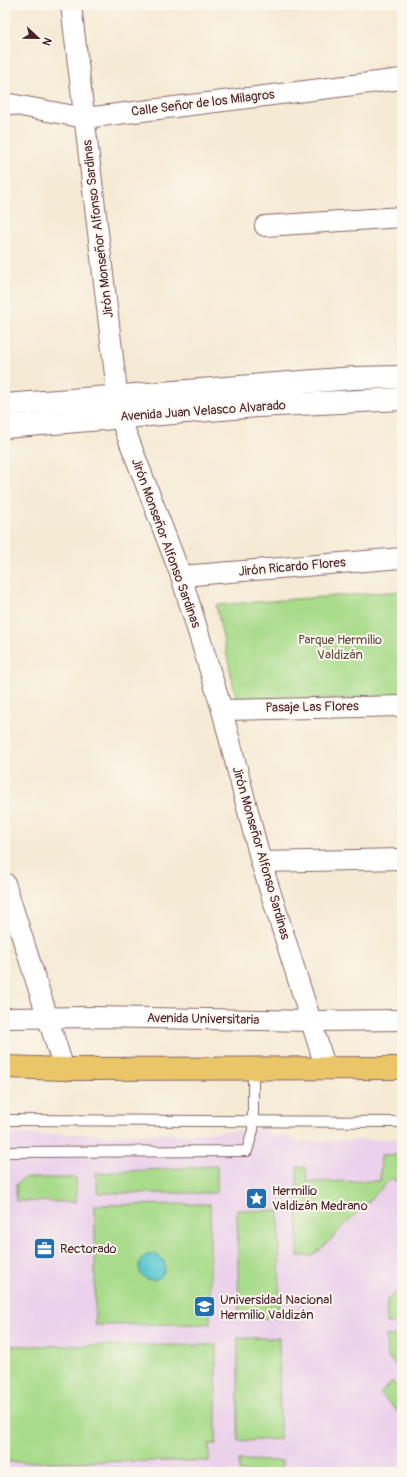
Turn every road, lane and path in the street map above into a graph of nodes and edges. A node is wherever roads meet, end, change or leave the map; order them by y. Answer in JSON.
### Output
{"nodes":[{"id":1,"x":71,"y":5,"type":"edge"},
{"id":2,"x":402,"y":79,"type":"edge"},
{"id":3,"x":5,"y":102,"type":"edge"},
{"id":4,"x":85,"y":118,"type":"junction"},
{"id":5,"x":402,"y":217,"type":"edge"},
{"id":6,"x":265,"y":226,"type":"dead end"},
{"id":7,"x":402,"y":377,"type":"edge"},
{"id":8,"x":402,"y":399,"type":"edge"},
{"id":9,"x":5,"y":405,"type":"edge"},
{"id":10,"x":119,"y":407,"type":"junction"},
{"id":11,"x":5,"y":427,"type":"edge"},
{"id":12,"x":402,"y":558,"type":"edge"},
{"id":13,"x":181,"y":576,"type":"junction"},
{"id":14,"x":402,"y":706,"type":"edge"},
{"id":15,"x":222,"y":710,"type":"junction"},
{"id":16,"x":402,"y":859,"type":"edge"},
{"id":17,"x":261,"y":862,"type":"junction"},
{"id":18,"x":5,"y":883,"type":"edge"},
{"id":19,"x":5,"y":1018,"type":"edge"},
{"id":20,"x":48,"y":1018,"type":"junction"},
{"id":21,"x":402,"y":1020,"type":"edge"},
{"id":22,"x":311,"y":1021,"type":"junction"},
{"id":23,"x":5,"y":1067,"type":"edge"},
{"id":24,"x":64,"y":1068,"type":"junction"},
{"id":25,"x":402,"y":1068,"type":"edge"},
{"id":26,"x":254,"y":1069,"type":"junction"},
{"id":27,"x":326,"y":1069,"type":"junction"},
{"id":28,"x":5,"y":1120,"type":"edge"},
{"id":29,"x":253,"y":1120,"type":"junction"},
{"id":30,"x":402,"y":1122,"type":"edge"},
{"id":31,"x":5,"y":1152,"type":"edge"}],
"edges":[{"from":1,"to":4,"type":"street","name":"Jirón Monseñor Alfonso Sardinas"},
{"from":2,"to":4,"type":"street","name":"Calle Señor de los Milagros"},
{"from":3,"to":4,"type":"street","name":"Calle Señor de los Milagros"},
{"from":4,"to":10,"type":"street","name":"Jirón Monseñor Alfonso Sardinas"},
{"from":5,"to":6,"type":"street"},
{"from":7,"to":10,"type":"street","name":"Avenida Juan Velasco Alvarado"},
{"from":8,"to":10,"type":"street","name":"Avenida Juan Velasco Alvarado"},
{"from":9,"to":10,"type":"street","name":"Avenida Juan Velasco Alvarado"},
{"from":10,"to":11,"type":"street","name":"Avenida Juan Velasco Alvarado"},
{"from":10,"to":13,"type":"street","name":"Jirón Monseñor Alfonso Sardinas"},
{"from":12,"to":13,"type":"street","name":"Jirón Ricardo Flores"},
{"from":13,"to":15,"type":"street","name":"Jirón Monseñor Alfonso Sardinas"},
{"from":14,"to":15,"type":"street","name":"Pasaje Las Flores"},
{"from":15,"to":17,"type":"street","name":"Jirón Monseñor Alfonso Sardinas"},
{"from":16,"to":17,"type":"street"},
{"from":17,"to":22,"type":"street","name":"Jirón Monseñor Alfonso Sardinas"},
{"from":18,"to":20,"type":"street"},
{"from":19,"to":20,"type":"street","name":"Avenida Universitaria"},
{"from":20,"to":22,"type":"street","name":"Avenida Universitaria"},
{"from":20,"to":24,"type":"street"},
{"from":21,"to":22,"type":"street","name":"Avenida Universitaria"},
{"from":22,"to":27,"type":"street","name":"Jirón Monseñor Alfonso Sardinas"},
{"from":23,"to":24,"type":"highway"},
{"from":24,"to":26,"type":"highway"},
{"from":25,"to":27,"type":"highway"},
{"from":26,"to":27,"type":"highway"},
{"from":26,"to":29,"type":"lane"},
{"from":28,"to":29,"type":"lane"},
{"from":29,"to":30,"type":"lane"},
{"from":29,"to":31,"type":"lane"}]}
